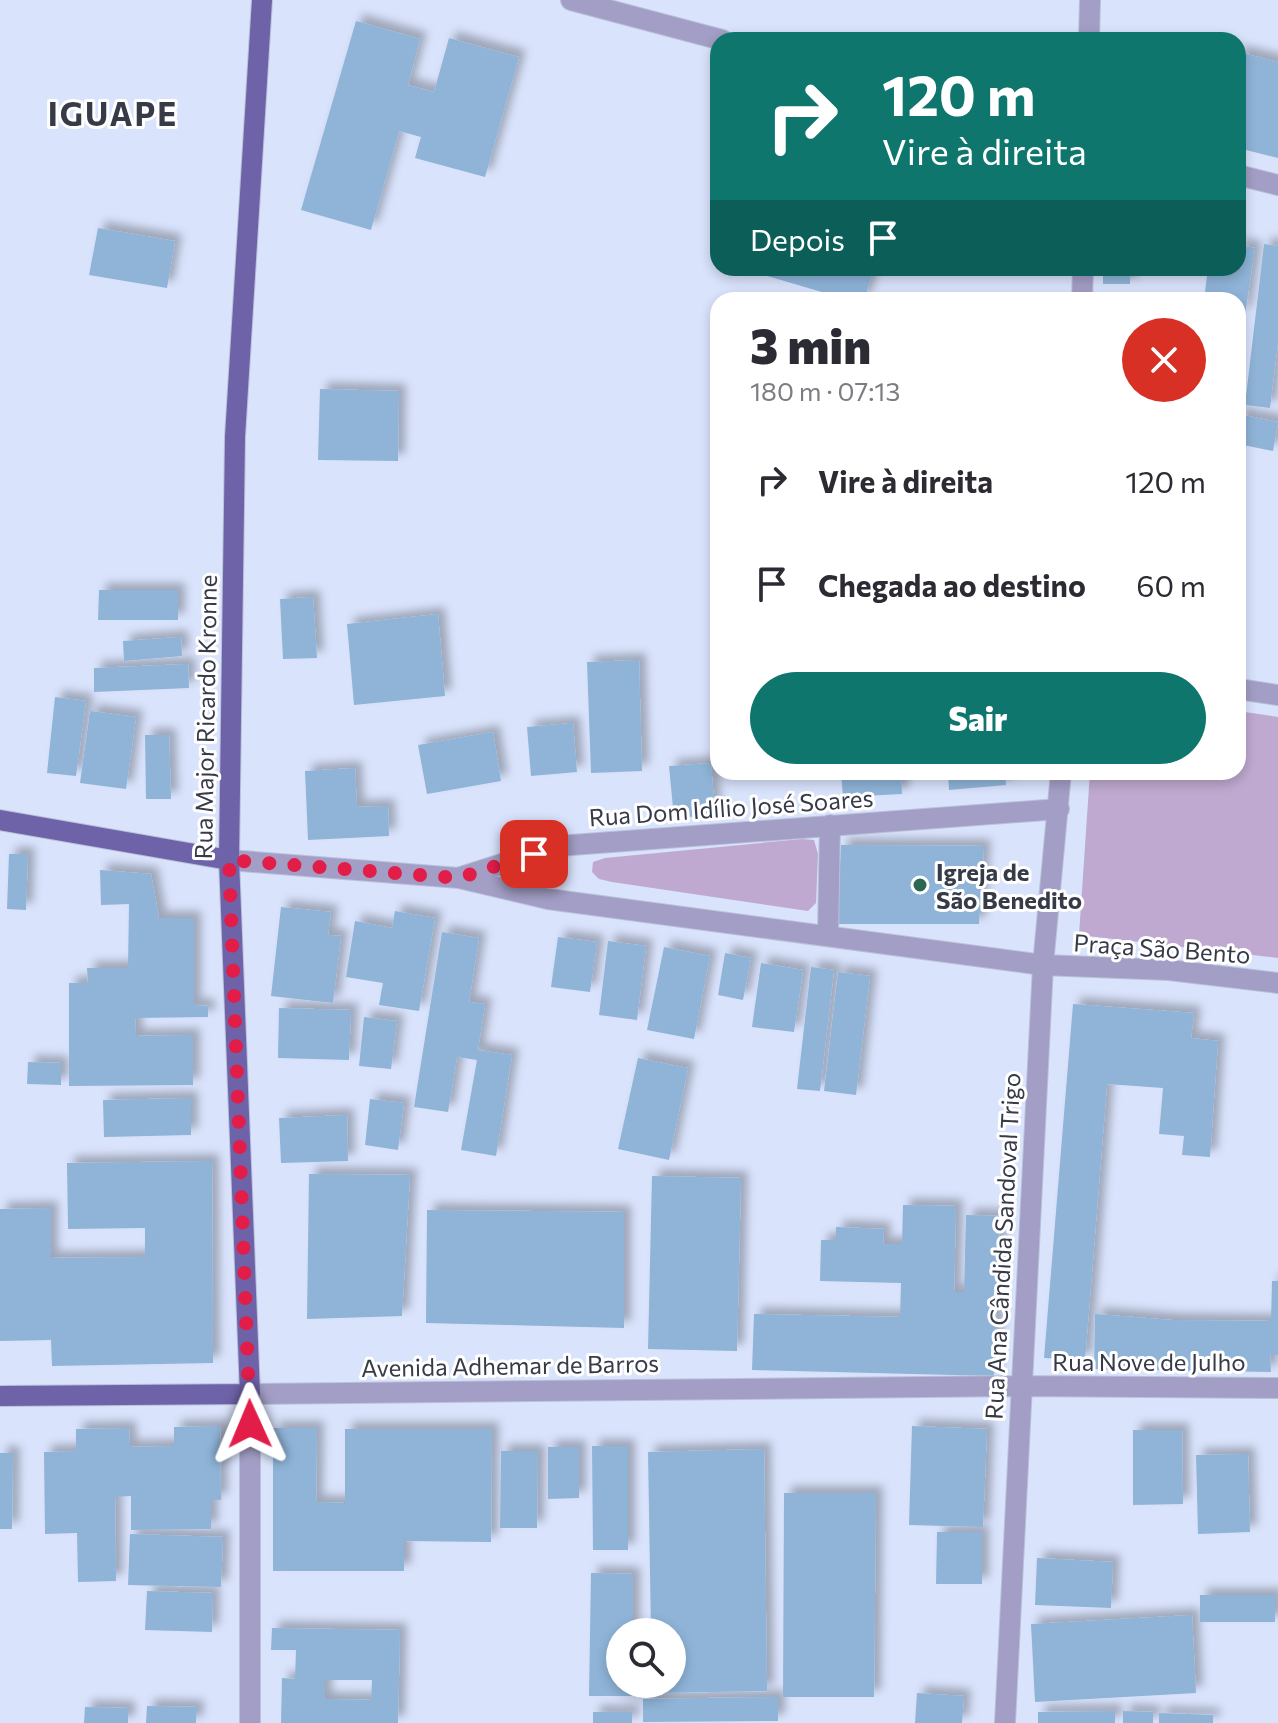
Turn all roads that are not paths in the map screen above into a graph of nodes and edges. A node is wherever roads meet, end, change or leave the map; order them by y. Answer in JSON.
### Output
{"nodes":[{"id":1,"x":262,"y":0,"type":"edge"},
{"id":2,"x":571,"y":0,"type":"edge"},
{"id":3,"x":1090,"y":0,"type":"edge"},
{"id":4,"x":1089,"y":32,"type":"edge"},
{"id":5,"x":710,"y":37,"type":"edge"},
{"id":6,"x":1246,"y":177,"type":"edge"},
{"id":7,"x":1278,"y":185,"type":"edge"},
{"id":8,"x":1246,"y":690,"type":"edge"},
{"id":9,"x":1278,"y":695,"type":"edge"},
{"id":10,"x":1061,"y":780,"type":"edge"},
{"id":11,"x":1059,"y":809,"type":"junction"},
{"id":12,"x":0,"y":820,"type":"edge"},
{"id":13,"x":830,"y":825,"type":"junction"},
{"id":14,"x":229,"y":860,"type":"junction"},
{"id":15,"x":459,"y":878,"type":"junction"},
{"id":16,"x":828,"y":934,"type":"junction"},
{"id":17,"x":1043,"y":965,"type":"junction"},
{"id":18,"x":1278,"y":983,"type":"edge"},
{"id":19,"x":1020,"y":1386,"type":"junction"},
{"id":20,"x":1278,"y":1388,"type":"edge"},
{"id":21,"x":250,"y":1394,"type":"junction"},
{"id":22,"x":0,"y":1396,"type":"edge"},
{"id":23,"x":250,"y":1723,"type":"edge"},
{"id":24,"x":1005,"y":1723,"type":"edge"}],
"edges":[{"from":1,"to":14,"type":"main road","name":"Rua Major Ricardo Kronne"},
{"from":2,"to":5,"type":"street"},
{"from":3,"to":4,"type":"street"},
{"from":6,"to":7,"type":"street"},
{"from":8,"to":9,"type":"street"},
{"from":10,"to":11,"type":"street","name":"Rua Ana Cândida Sandoval Trigo"},
{"from":11,"to":13,"type":"street","name":"Rua Dom Idílio José Soares"},
{"from":11,"to":17,"type":"street","name":"Rua Ana Cândida Sandoval Trigo"},
{"from":12,"to":14,"type":"main road","name":"Rua Dom Idílio José Soares"},
{"from":13,"to":15,"type":"street","name":"Rua Dom Idílio José Soares"},
{"from":13,"to":16,"type":"street"},
{"from":14,"to":15,"type":"street","name":"Rua Dom Idílio José Soares"},
{"from":14,"to":21,"type":"main road","name":"Rua Major Ricardo Kronne"},
{"from":15,"to":16,"type":"street","name":"Rua Dom Idílio José Soares"},
{"from":16,"to":17,"type":"street","name":"Rua Dom Idílio José Soares"},
{"from":17,"to":18,"type":"street","name":"Praça São Bento"},
{"from":17,"to":19,"type":"street","name":"Rua Ana Cândida Sandoval Trigo"},
{"from":19,"to":20,"type":"street","name":"Rua Nove de Julho"},
{"from":19,"to":21,"type":"street","name":"Avenida Adhemar de Barros"},
{"from":19,"to":24,"type":"street","name":"Rua Ana Cândida Sandoval Trigo"},
{"from":21,"to":22,"type":"main road","name":"Avenida Adhemar de Barros"},
{"from":21,"to":23,"type":"street","name":"Rua Major Ricardo Kronne"}]}
